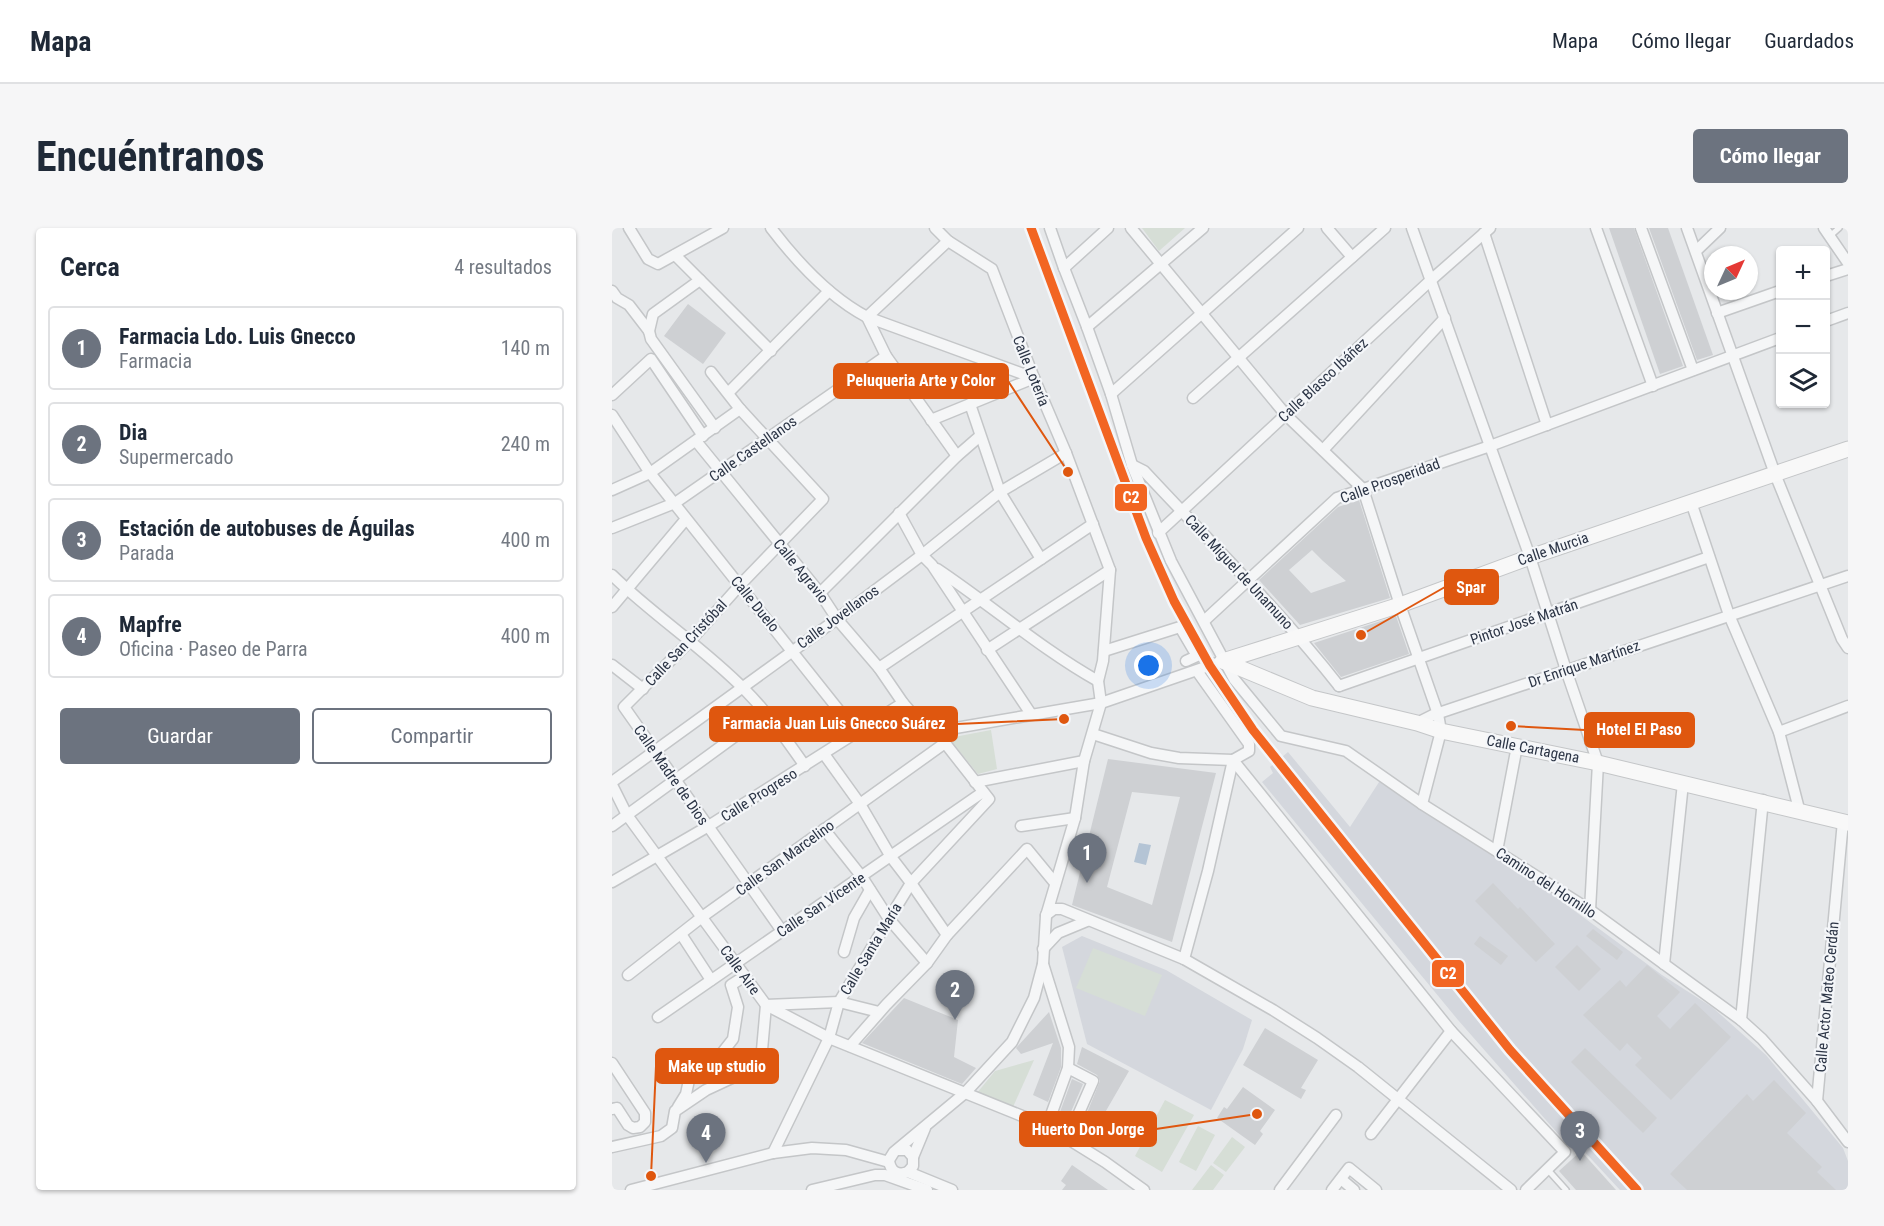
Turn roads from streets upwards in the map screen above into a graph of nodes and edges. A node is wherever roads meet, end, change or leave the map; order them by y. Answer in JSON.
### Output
{"nodes":[{"id":1,"x":629,"y":228,"type":"edge"},
{"id":2,"x":723,"y":228,"type":"edge"},
{"id":3,"x":771,"y":228,"type":"edge"},
{"id":4,"x":935,"y":228,"type":"edge"},
{"id":5,"x":1050,"y":228,"type":"edge"},
{"id":6,"x":1108,"y":228,"type":"edge"},
{"id":7,"x":1131,"y":228,"type":"edge"},
{"id":8,"x":1203,"y":228,"type":"edge"},
{"id":9,"x":1298,"y":228,"type":"edge"},
{"id":10,"x":1327,"y":228,"type":"edge"},
{"id":11,"x":1385,"y":228,"type":"edge"},
{"id":12,"x":1412,"y":228,"type":"edge"},
{"id":13,"x":1596,"y":228,"type":"edge"},
{"id":14,"x":1641,"y":228,"type":"edge"},
{"id":15,"x":1688,"y":228,"type":"edge"},
{"id":16,"x":1720,"y":228,"type":"edge"},
{"id":17,"x":1487,"y":231,"type":"edge"},
{"id":18,"x":1827,"y":232,"type":"edge"},
{"id":19,"x":948,"y":241,"type":"junction"},
{"id":20,"x":1695,"y":251,"type":"junction"},
{"id":21,"x":675,"y":255,"type":"junction"},
{"id":22,"x":1352,"y":256,"type":"junction"},
{"id":23,"x":1848,"y":263,"type":"edge"},
{"id":24,"x":1161,"y":264,"type":"junction"},
{"id":25,"x":1064,"y":268,"type":"junction"},
{"id":26,"x":1848,"y":268,"type":"edge"},
{"id":27,"x":1830,"y":275,"type":"edge"},
{"id":28,"x":700,"y":280,"type":"junction"},
{"id":29,"x":1431,"y":280,"type":"junction"},
{"id":30,"x":612,"y":291,"type":"edge"},
{"id":31,"x":829,"y":291,"type":"junction"},
{"id":32,"x":1776,"y":292,"type":"edge"},
{"id":33,"x":1717,"y":313,"type":"junction"},
{"id":34,"x":1848,"y":313,"type":"edge"},
{"id":35,"x":1202,"y":314,"type":"junction"},
{"id":36,"x":867,"y":317,"type":"junction"},
{"id":37,"x":1445,"y":318,"type":"junction"},
{"id":38,"x":1830,"y":320,"type":"edge"},
{"id":39,"x":1087,"y":327,"type":"junction"},
{"id":40,"x":649,"y":332,"type":"junction"},
{"id":41,"x":1776,"y":339,"type":"edge"},
{"id":42,"x":771,"y":351,"type":"junction"},
{"id":43,"x":1734,"y":355,"type":"junction"},
{"id":44,"x":886,"y":356,"type":"junction"},
{"id":45,"x":1239,"y":358,"type":"junction"},
{"id":46,"x":1693,"y":370,"type":"junction"},
{"id":47,"x":711,"y":372,"type":"dead end"},
{"id":48,"x":1034,"y":378,"type":"junction"},
{"id":49,"x":1653,"y":386,"type":"junction"},
{"id":50,"x":729,"y":392,"type":"junction"},
{"id":51,"x":1111,"y":394,"type":"junction"},
{"id":52,"x":612,"y":395,"type":"edge"},
{"id":53,"x":1193,"y":398,"type":"dead end"},
{"id":54,"x":970,"y":404,"type":"junction"},
{"id":55,"x":740,"y":409,"type":"junction"},
{"id":56,"x":1286,"y":414,"type":"junction"},
{"id":57,"x":612,"y":415,"type":"edge"},
{"id":58,"x":932,"y":420,"type":"junction"},
{"id":59,"x":1547,"y":425,"type":"junction"},
{"id":60,"x":715,"y":428,"type":"junction"},
{"id":61,"x":980,"y":436,"type":"junction"},
{"id":62,"x":768,"y":438,"type":"junction"},
{"id":63,"x":699,"y":439,"type":"junction"},
{"id":64,"x":1490,"y":446,"type":"junction"},
{"id":65,"x":1323,"y":450,"type":"junction"},
{"id":66,"x":1848,"y":451,"type":"edge"},
{"id":67,"x":1066,"y":453,"type":"junction"},
{"id":68,"x":957,"y":456,"type":"junction"},
{"id":69,"x":1132,"y":465,"type":"junction"},
{"id":70,"x":719,"y":472,"type":"junction"},
{"id":71,"x":650,"y":473,"type":"junction"},
{"id":72,"x":1775,"y":474,"type":"junction"},
{"id":73,"x":1363,"y":489,"type":"junction"},
{"id":74,"x":612,"y":490,"type":"edge"},
{"id":75,"x":1000,"y":492,"type":"junction"},
{"id":76,"x":1691,"y":502,"type":"junction"},
{"id":77,"x":675,"y":503,"type":"junction"},
{"id":78,"x":1182,"y":512,"type":"junction"},
{"id":79,"x":899,"y":513,"type":"junction"},
{"id":80,"x":686,"y":519,"type":"junction"},
{"id":81,"x":1093,"y":524,"type":"junction"},
{"id":82,"x":612,"y":528,"type":"edge"},
{"id":83,"x":1158,"y":533,"type":"junction"},
{"id":84,"x":780,"y":545,"type":"junction"},
{"id":85,"x":922,"y":555,"type":"junction"},
{"id":86,"x":1530,"y":557,"type":"junction"},
{"id":87,"x":1709,"y":557,"type":"junction"},
{"id":88,"x":1041,"y":560,"type":"junction"},
{"id":89,"x":932,"y":565,"type":"junction"},
{"id":90,"x":1110,"y":570,"type":"junction"},
{"id":91,"x":612,"y":575,"type":"edge"},
{"id":92,"x":1848,"y":576,"type":"edge"},
{"id":93,"x":1248,"y":580,"type":"junction"},
{"id":94,"x":740,"y":585,"type":"junction"},
{"id":95,"x":1821,"y":585,"type":"junction"},
{"id":96,"x":627,"y":589,"type":"junction"},
{"id":97,"x":820,"y":593,"type":"junction"},
{"id":98,"x":982,"y":599,"type":"junction"},
{"id":99,"x":1400,"y":605,"type":"junction"},
{"id":100,"x":612,"y":607,"type":"edge"},
{"id":101,"x":962,"y":612,"type":"junction"},
{"id":102,"x":1547,"y":614,"type":"junction"},
{"id":103,"x":1729,"y":615,"type":"junction"},
{"id":104,"x":837,"y":619,"type":"junction"},
{"id":105,"x":1204,"y":621,"type":"junction"},
{"id":106,"x":1021,"y":629,"type":"junction"},
{"id":107,"x":1300,"y":636,"type":"junction"},
{"id":108,"x":691,"y":640,"type":"junction"},
{"id":109,"x":1848,"y":648,"type":"edge"},
{"id":110,"x":792,"y":650,"type":"junction"},
{"id":111,"x":987,"y":650,"type":"junction"},
{"id":112,"x":1103,"y":656,"type":"junction"},
{"id":113,"x":1418,"y":658,"type":"junction"},
{"id":114,"x":1186,"y":661,"type":"dead end"},
{"id":115,"x":1223,"y":661,"type":"junction"},
{"id":116,"x":612,"y":665,"type":"edge"},
{"id":117,"x":879,"y":668,"type":"junction"},
{"id":118,"x":1566,"y":670,"type":"junction"},
{"id":119,"x":1197,"y":671,"type":"junction"},
{"id":120,"x":1098,"y":681,"type":"junction"},
{"id":121,"x":1339,"y":686,"type":"junction"},
{"id":122,"x":744,"y":688,"type":"junction"},
{"id":123,"x":643,"y":689,"type":"junction"},
{"id":124,"x":1328,"y":701,"type":"junction"},
{"id":125,"x":903,"y":703,"type":"junction"},
{"id":126,"x":1101,"y":703,"type":"junction"},
{"id":127,"x":1848,"y":706,"type":"edge"},
{"id":128,"x":624,"y":707,"type":"joint"},
{"id":129,"x":767,"y":713,"type":"junction"},
{"id":130,"x":1031,"y":714,"type":"junction"},
{"id":131,"x":1438,"y":714,"type":"junction"},
{"id":132,"x":1417,"y":723,"type":"junction"},
{"id":133,"x":938,"y":731,"type":"junction"},
{"id":134,"x":1441,"y":731,"type":"junction"},
{"id":135,"x":1779,"y":732,"type":"junction"},
{"id":136,"x":857,"y":733,"type":"junction"},
{"id":137,"x":1093,"y":734,"type":"junction"},
{"id":138,"x":945,"y":743,"type":"junction"},
{"id":139,"x":1517,"y":746,"type":"junction"},
{"id":140,"x":654,"y":751,"type":"junction"},
{"id":141,"x":824,"y":754,"type":"junction"},
{"id":142,"x":1233,"y":760,"type":"junction"},
{"id":143,"x":1084,"y":761,"type":"junction"},
{"id":144,"x":1598,"y":763,"type":"junction"},
{"id":145,"x":805,"y":766,"type":"junction"},
{"id":146,"x":675,"y":779,"type":"junction"},
{"id":147,"x":975,"y":782,"type":"junction"},
{"id":148,"x":1683,"y":783,"type":"junction"},
{"id":149,"x":612,"y":784,"type":"edge"},
{"id":150,"x":986,"y":795,"type":"junction"},
{"id":151,"x":1762,"y":801,"type":"junction"},
{"id":152,"x":860,"y":804,"type":"junction"},
{"id":153,"x":1422,"y":804,"type":"junction"},
{"id":154,"x":1799,"y":810,"type":"junction"},
{"id":155,"x":627,"y":815,"type":"junction"},
{"id":156,"x":1075,"y":818,"type":"junction"},
{"id":157,"x":1845,"y":822,"type":"edge"},
{"id":158,"x":612,"y":826,"type":"edge"},
{"id":159,"x":1021,"y":826,"type":"dead end"},
{"id":160,"x":707,"y":827,"type":"junction"},
{"id":161,"x":824,"y":830,"type":"junction"},
{"id":162,"x":1497,"y":851,"type":"junction"},
{"id":163,"x":658,"y":857,"type":"junction"},
{"id":164,"x":891,"y":857,"type":"junction"},
{"id":165,"x":862,"y":877,"type":"junction"},
{"id":166,"x":612,"y":882,"type":"edge"},
{"id":167,"x":749,"y":884,"type":"junction"},
{"id":168,"x":911,"y":884,"type":"junction"},
{"id":169,"x":1054,"y":886,"type":"junction"},
{"id":170,"x":870,"y":890,"type":"junction"},
{"id":171,"x":1063,"y":910,"type":"junction"},
{"id":172,"x":1590,"y":910,"type":"junction"},
{"id":173,"x":702,"y":917,"type":"junction"},
{"id":174,"x":889,"y":919,"type":"junction"},
{"id":175,"x":1046,"y":920,"type":"junction"},
{"id":176,"x":1087,"y":921,"type":"junction"},
{"id":177,"x":782,"y":931,"type":"junction"},
{"id":178,"x":1062,"y":931,"type":"junction"},
{"id":179,"x":681,"y":934,"type":"junction"},
{"id":180,"x":947,"y":935,"type":"junction"},
{"id":181,"x":1043,"y":950,"type":"junction"},
{"id":182,"x":844,"y":952,"type":"dead end"},
{"id":183,"x":1184,"y":958,"type":"junction"},
{"id":184,"x":736,"y":963,"type":"junction"},
{"id":185,"x":927,"y":963,"type":"junction"},
{"id":186,"x":1043,"y":964,"type":"junction"},
{"id":187,"x":1665,"y":964,"type":"junction"},
{"id":188,"x":628,"y":975,"type":"dead end"},
{"id":189,"x":745,"y":976,"type":"junction"},
{"id":190,"x":711,"y":980,"type":"junction"},
{"id":191,"x":839,"y":1002,"type":"junction"},
{"id":192,"x":766,"y":1005,"type":"junction"},
{"id":193,"x":879,"y":1012,"type":"junction"},
{"id":194,"x":658,"y":1017,"type":"dead end"},
{"id":195,"x":1741,"y":1020,"type":"junction"},
{"id":196,"x":1451,"y":1031,"type":"junction"},
{"id":197,"x":829,"y":1038,"type":"junction"},
{"id":198,"x":850,"y":1046,"type":"junction"},
{"id":199,"x":612,"y":1063,"type":"edge"},
{"id":200,"x":1068,"y":1068,"type":"junction"},
{"id":201,"x":617,"y":1080,"type":"edge"},
{"id":202,"x":965,"y":1093,"type":"junction"},
{"id":203,"x":1398,"y":1101,"type":"junction"},
{"id":204,"x":1817,"y":1101,"type":"junction"},
{"id":205,"x":612,"y":1109,"type":"edge"},
{"id":206,"x":675,"y":1112,"type":"junction"},
{"id":207,"x":1336,"y":1115,"type":"dead end"},
{"id":208,"x":927,"y":1125,"type":"junction"},
{"id":209,"x":1047,"y":1126,"type":"junction"},
{"id":210,"x":1371,"y":1134,"type":"dead end"},
{"id":211,"x":1068,"y":1138,"type":"junction"},
{"id":212,"x":1848,"y":1142,"type":"edge"},
{"id":213,"x":612,"y":1147,"type":"edge"},
{"id":214,"x":898,"y":1150,"type":"junction"},
{"id":215,"x":774,"y":1154,"type":"junction"},
{"id":216,"x":913,"y":1157,"type":"junction"},
{"id":217,"x":889,"y":1162,"type":"junction"},
{"id":218,"x":908,"y":1173,"type":"junction"},
{"id":219,"x":1341,"y":1179,"type":"junction"},
{"id":220,"x":631,"y":1190,"type":"edge"},
{"id":221,"x":812,"y":1190,"type":"edge"},
{"id":222,"x":927,"y":1190,"type":"edge"},
{"id":223,"x":952,"y":1190,"type":"edge"},
{"id":224,"x":1144,"y":1190,"type":"edge"},
{"id":225,"x":1280,"y":1190,"type":"edge"},
{"id":226,"x":1332,"y":1190,"type":"edge"},
{"id":227,"x":1354,"y":1190,"type":"edge"},
{"id":228,"x":1376,"y":1190,"type":"edge"},
{"id":229,"x":1511,"y":1190,"type":"edge"},
{"id":230,"x":1526,"y":1190,"type":"edge"}],
"edges":[{"from":1,"to":21,"type":"street"},
{"from":2,"to":21,"type":"street"},
{"from":3,"to":31,"type":"street"},
{"from":4,"to":19,"type":"street","name":"Calle Lotería"},
{"from":5,"to":25,"type":"street","name":"Camino del Hornillo"},
{"from":6,"to":25,"type":"street"},
{"from":7,"to":24,"type":"street"},
{"from":8,"to":24,"type":"street"},
{"from":9,"to":35,"type":"street"},
{"from":10,"to":22,"type":"street"},
{"from":11,"to":22,"type":"street"},
{"from":12,"to":29,"type":"street"},
{"from":13,"to":49,"type":"street"},
{"from":14,"to":46,"type":"street"},
{"from":15,"to":20,"type":"street"},
{"from":16,"to":20,"type":"street"},
{"from":17,"to":29,"type":"street","name":"Calle Blasco Ibáñez"},
{"from":17,"to":59,"type":"street"},
{"from":18,"to":23,"type":"street"},
{"from":19,"to":36,"type":"street"},
{"from":19,"to":48,"type":"street","name":"Calle Lotería"},
{"from":20,"to":33,"type":"street"},
{"from":21,"to":28,"type":"street"},
{"from":22,"to":45,"type":"street"},
{"from":24,"to":35,"type":"street"},
{"from":24,"to":39,"type":"street"},
{"from":25,"to":39,"type":"street","name":"Camino del Hornillo"},
{"from":26,"to":27,"type":"street"},
{"from":28,"to":40,"type":"street"},
{"from":28,"to":42,"type":"street"},
{"from":29,"to":37,"type":"street"},
{"from":29,"to":56,"type":"street","name":"Calle Blasco Ibáñez"},
{"from":30,"to":40,"type":"street"},
{"from":31,"to":36,"type":"street"},
{"from":31,"to":42,"type":"street"},
{"from":32,"to":33,"type":"street"},
{"from":33,"to":43,"type":"street"},
{"from":34,"to":38,"type":"street"},
{"from":35,"to":45,"type":"street"},
{"from":35,"to":51,"type":"street"},
{"from":36,"to":44,"type":"street"},
{"from":36,"to":48,"type":"street"},
{"from":37,"to":64,"type":"street"},
{"from":37,"to":65,"type":"street"},
{"from":39,"to":51,"type":"street","name":"Camino del Hornillo"},
{"from":40,"to":60,"type":"street"},
{"from":41,"to":43,"type":"street"},
{"from":42,"to":50,"type":"street"},
{"from":43,"to":46,"type":"street","name":"Calle Prosperidad"},
{"from":43,"to":72,"type":"street"},
{"from":44,"to":58,"type":"street"},
{"from":44,"to":62,"type":"street","name":"Calle Castellanos"},
{"from":45,"to":53,"type":"street"},
{"from":45,"to":56,"type":"street"},
{"from":46,"to":49,"type":"street","name":"Calle Prosperidad"},
{"from":47,"to":50,"type":"street"},
{"from":48,"to":54,"type":"street"},
{"from":48,"to":67,"type":"street","name":"Calle Lotería"},
{"from":49,"to":59,"type":"street","name":"Calle Prosperidad"},
{"from":50,"to":55,"type":"street"},
{"from":51,"to":69,"type":"street","name":"Camino del Hornillo"},
{"from":52,"to":63,"type":"street","name":"Calle Agravio"},
{"from":54,"to":58,"type":"street"},
{"from":54,"to":61,"type":"street"},
{"from":55,"to":60,"type":"street"},
{"from":55,"to":62,"type":"street"},
{"from":56,"to":65,"type":"street"},
{"from":56,"to":78,"type":"street","name":"Calle Blasco Ibáñez"},
{"from":57,"to":71,"type":"street","name":"Calle Duelo"},
{"from":58,"to":68,"type":"street"},
{"from":59,"to":64,"type":"street","name":"Calle Prosperidad"},
{"from":60,"to":63,"type":"street"},
{"from":61,"to":68,"type":"street"},
{"from":61,"to":75,"type":"street"},
{"from":62,"to":70,"type":"street","name":"Calle Castellanos"},
{"from":62,"to":84,"type":"street","name":"Calle San Cristóbal"},
{"from":63,"to":70,"type":"street","name":"Calle Agravio"},
{"from":63,"to":71,"type":"street"},
{"from":64,"to":73,"type":"street","name":"Calle Prosperidad"},
{"from":64,"to":86,"type":"street"},
{"from":65,"to":73,"type":"street"},
{"from":66,"to":72,"type":"street","name":"Calle Murcia"},
{"from":67,"to":75,"type":"street","name":"Calle Jovellanos"},
{"from":67,"to":81,"type":"street","name":"Calle Lotería"},
{"from":68,"to":79,"type":"street"},
{"from":69,"to":78,"type":"street","name":"Calle Miguel de Unamuno"},
{"from":69,"to":83,"type":"street","name":"Camino del Hornillo"},
{"from":70,"to":77,"type":"street","name":"Calle Castellanos"},
{"from":70,"to":84,"type":"street","name":"Calle Agravio"},
{"from":71,"to":74,"type":"street"},
{"from":71,"to":77,"type":"street","name":"Calle Duelo"},
{"from":72,"to":76,"type":"street","name":"Calle Murcia"},
{"from":72,"to":95,"type":"street"},
{"from":73,"to":93,"type":"street","name":"Calle Prosperidad"},
{"from":73,"to":99,"type":"street"},
{"from":75,"to":85,"type":"street","name":"Calle Jovellanos"},
{"from":75,"to":88,"type":"street"},
{"from":76,"to":86,"type":"street","name":"Calle Murcia"},
{"from":76,"to":87,"type":"street"},
{"from":77,"to":80,"type":"street","name":"Calle Duelo"},
{"from":77,"to":82,"type":"street","name":"Calle Castellanos"},
{"from":78,"to":83,"type":"street","name":"Calle Blasco Ibáñez"},
{"from":78,"to":93,"type":"street","name":"Calle Miguel de Unamuno"},
{"from":79,"to":85,"type":"street"},
{"from":79,"to":97,"type":"street"},
{"from":80,"to":94,"type":"street","name":"Calle Duelo"},
{"from":80,"to":96,"type":"street"},
{"from":81,"to":88,"type":"street"},
{"from":81,"to":90,"type":"street","name":"Calle Lotería"},
{"from":83,"to":105,"type":"street","name":"Camino del Hornillo"},
{"from":84,"to":94,"type":"street","name":"Calle San Cristóbal"},
{"from":84,"to":97,"type":"street","name":"Calle Agravio"},
{"from":85,"to":89,"type":"street"},
{"from":85,"to":104,"type":"street","name":"Calle Jovellanos"},
{"from":86,"to":99,"type":"street","name":"Calle Murcia"},
{"from":86,"to":102,"type":"street"},
{"from":87,"to":102,"type":"street","name":"Pintor José Matrán"},
{"from":87,"to":103,"type":"street"},
{"from":88,"to":98,"type":"street"},
{"from":89,"to":98,"type":"street"},
{"from":89,"to":101,"type":"street"},
{"from":90,"to":106,"type":"street"},
{"from":90,"to":112,"type":"street","name":"Calle Lotería"},
{"from":91,"to":96,"type":"street"},
{"from":92,"to":95,"type":"street","name":"Dr Enrique Martínez"},
{"from":93,"to":105,"type":"street","name":"Calle Prosperidad"},
{"from":93,"to":107,"type":"street","name":"Calle Miguel de Unamuno"},
{"from":94,"to":108,"type":"street","name":"Calle San Cristóbal"},
{"from":94,"to":110,"type":"street","name":"Calle Duelo"},
{"from":95,"to":103,"type":"street","name":"Dr Enrique Martínez"},
{"from":95,"to":109,"type":"street"},
{"from":96,"to":100,"type":"street"},
{"from":96,"to":108,"type":"street"},
{"from":97,"to":104,"type":"street","name":"Calle Agravio"},
{"from":98,"to":101,"type":"street"},
{"from":98,"to":106,"type":"street"},
{"from":99,"to":107,"type":"street","name":"Calle Murcia"},
{"from":99,"to":113,"type":"street"},
{"from":101,"to":111,"type":"street"},
{"from":101,"to":117,"type":"street"},
{"from":102,"to":113,"type":"street","name":"Pintor José Matrán"},
{"from":102,"to":118,"type":"street"},
{"from":103,"to":118,"type":"street","name":"Dr Enrique Martínez"},
{"from":103,"to":135,"type":"street"},
{"from":104,"to":110,"type":"street","name":"Calle Jovellanos"},
{"from":104,"to":117,"type":"street","name":"Calle Agravio"},
{"from":105,"to":115,"type":"street","name":"Camino del Hornillo"},
{"from":106,"to":111,"type":"street"},
{"from":106,"to":120,"type":"street"},
{"from":107,"to":115,"type":"street","name":"Calle Murcia"},
{"from":107,"to":121,"type":"street","name":"Calle Miguel de Unamuno"},
{"from":108,"to":122,"type":"street"},
{"from":108,"to":123,"type":"street","name":"Calle San Cristóbal"},
{"from":110,"to":122,"type":"street","name":"Calle Jovellanos"},
{"from":110,"to":136,"type":"street","name":"Calle Duelo"},
{"from":111,"to":130,"type":"street"},
{"from":112,"to":114,"type":"street"},
{"from":112,"to":120,"type":"street","name":"Calle Lotería"},
{"from":113,"to":121,"type":"street","name":"Pintor José Matrán"},
{"from":113,"to":131,"type":"street"},
{"from":115,"to":119,"type":"street"},
{"from":115,"to":124,"type":"street","name":"Calle Cartagena"},
{"from":115,"to":153,"type":"street","name":"Camino del Hornillo"},
{"from":116,"to":123,"type":"street"},
{"from":117,"to":125,"type":"street","name":"Calle Agravio"},
{"from":118,"to":131,"type":"street","name":"Dr Enrique Martínez"},
{"from":118,"to":144,"type":"street"},
{"from":119,"to":126,"type":"street"},
{"from":119,"to":142,"type":"street"},
{"from":120,"to":126,"type":"street"},
{"from":121,"to":124,"type":"street"},
{"from":122,"to":129,"type":"street"},
{"from":122,"to":140,"type":"street","name":"Calle Jovellanos"},
{"from":123,"to":128,"type":"street","name":"Calle San Cristóbal"},
{"from":124,"to":132,"type":"street","name":"Calle Cartagena"},
{"from":125,"to":133,"type":"street","name":"Calle Agravio"},
{"from":125,"to":136,"type":"street","name":"Calle Progreso"},
{"from":126,"to":130,"type":"street"},
{"from":126,"to":137,"type":"street"},
{"from":127,"to":135,"type":"street"},
{"from":128,"to":140,"type":"street","name":"Calle Madre de Dios"},
{"from":129,"to":145,"type":"street"},
{"from":129,"to":146,"type":"street"},
{"from":130,"to":133,"type":"street"},
{"from":131,"to":132,"type":"street","name":"Dr Enrique Martínez"},
{"from":131,"to":134,"type":"street"},
{"from":132,"to":134,"type":"street","name":"Calle Cartagena"},
{"from":133,"to":138,"type":"street"},
{"from":134,"to":139,"type":"street","name":"Calle Cartagena"},
{"from":134,"to":153,"type":"street"},
{"from":135,"to":154,"type":"street"},
{"from":136,"to":141,"type":"street","name":"Calle Progreso"},
{"from":137,"to":142,"type":"street"},
{"from":137,"to":143,"type":"street"},
{"from":138,"to":147,"type":"street"},
{"from":138,"to":152,"type":"street","name":"Calle San Marcelino"},
{"from":139,"to":144,"type":"street","name":"Calle Cartagena"},
{"from":139,"to":162,"type":"street"},
{"from":140,"to":146,"type":"street","name":"Calle Madre de Dios"},
{"from":140,"to":149,"type":"street","name":"Calle Jovellanos"},
{"from":141,"to":145,"type":"street","name":"Calle Progreso"},
{"from":141,"to":152,"type":"street"},
{"from":142,"to":183,"type":"street"},
{"from":142,"to":196,"type":"street"},
{"from":143,"to":147,"type":"street"},
{"from":143,"to":156,"type":"street"},
{"from":144,"to":148,"type":"street","name":"Calle Cartagena"},
{"from":144,"to":172,"type":"street"},
{"from":145,"to":160,"type":"street","name":"Calle Progreso"},
{"from":146,"to":155,"type":"street"},
{"from":146,"to":160,"type":"street","name":"Calle Madre de Dios"},
{"from":147,"to":150,"type":"street"},
{"from":148,"to":151,"type":"street","name":"Calle Cartagena"},
{"from":148,"to":187,"type":"street"},
{"from":149,"to":155,"type":"street","name":"Calle Aire"},
{"from":150,"to":164,"type":"street","name":"Calle San Vicente"},
{"from":150,"to":168,"type":"street","name":"Calle Santa María"},
{"from":151,"to":154,"type":"street","name":"Calle Cartagena"},
{"from":151,"to":195,"type":"street"},
{"from":152,"to":161,"type":"street","name":"Calle San Marcelino"},
{"from":152,"to":164,"type":"street"},
{"from":153,"to":162,"type":"street","name":"Camino del Hornillo"},
{"from":154,"to":157,"type":"street","name":"Calle Cartagena"},
{"from":155,"to":158,"type":"street"},
{"from":155,"to":163,"type":"street","name":"Calle Aire"},
{"from":156,"to":159,"type":"street"},
{"from":156,"to":169,"type":"street"},
{"from":157,"to":204,"type":"street","name":"Calle Actor Mateo Cerdán"},
{"from":160,"to":163,"type":"street","name":"Calle Progreso"},
{"from":160,"to":167,"type":"street","name":"Calle Madre de Dios"},
{"from":161,"to":165,"type":"street"},
{"from":161,"to":167,"type":"street","name":"Calle San Marcelino"},
{"from":162,"to":172,"type":"street","name":"Camino del Hornillo"},
{"from":163,"to":166,"type":"street","name":"Calle Progreso"},
{"from":163,"to":173,"type":"street","name":"Calle Aire"},
{"from":164,"to":165,"type":"street","name":"Calle San Vicente"},
{"from":164,"to":168,"type":"street"},
{"from":165,"to":170,"type":"street"},
{"from":165,"to":177,"type":"street","name":"Calle San Vicente"},
{"from":167,"to":173,"type":"street","name":"Calle San Marcelino"},
{"from":167,"to":177,"type":"street","name":"Calle Madre de Dios"},
{"from":168,"to":174,"type":"street","name":"Calle Santa María"},
{"from":168,"to":180,"type":"street"},
{"from":169,"to":171,"type":"street"},
{"from":169,"to":175,"type":"street"},
{"from":169,"to":180,"type":"street"},
{"from":170,"to":174,"type":"street"},
{"from":170,"to":182,"type":"street"},
{"from":171,"to":175,"type":"street"},
{"from":171,"to":176,"type":"street"},
{"from":171,"to":178,"type":"street"},
{"from":172,"to":187,"type":"street","name":"Camino del Hornillo"},
{"from":173,"to":179,"type":"street","name":"Calle San Marcelino"},
{"from":173,"to":184,"type":"street","name":"Calle Aire"},
{"from":174,"to":185,"type":"street"},
{"from":174,"to":191,"type":"street","name":"Calle Santa María"},
{"from":175,"to":178,"type":"street"},
{"from":175,"to":181,"type":"street"},
{"from":176,"to":178,"type":"street"},
{"from":176,"to":183,"type":"street"},
{"from":177,"to":184,"type":"street","name":"Calle San Vicente"},
{"from":178,"to":181,"type":"street"},
{"from":179,"to":188,"type":"street","name":"Calle San Marcelino"},
{"from":179,"to":190,"type":"street"},
{"from":180,"to":185,"type":"street"},
{"from":181,"to":186,"type":"street"},
{"from":183,"to":203,"type":"street"},
{"from":184,"to":189,"type":"street","name":"Calle Aire"},
{"from":184,"to":190,"type":"street","name":"Calle San Vicente"},
{"from":185,"to":193,"type":"street"},
{"from":186,"to":200,"type":"street"},
{"from":186,"to":202,"type":"street"},
{"from":187,"to":195,"type":"street","name":"Camino del Hornillo"},
{"from":189,"to":192,"type":"street","name":"Calle Aire"},
{"from":189,"to":206,"type":"street"},
{"from":190,"to":194,"type":"street","name":"Calle San Vicente"},
{"from":191,"to":192,"type":"street"},
{"from":191,"to":193,"type":"street"},
{"from":191,"to":197,"type":"street","name":"Calle Santa María"},
{"from":192,"to":197,"type":"street","name":"Calle Aire"},
{"from":192,"to":206,"type":"street"},
{"from":193,"to":198,"type":"street"},
{"from":195,"to":204,"type":"street","name":"Camino del Hornillo"},
{"from":196,"to":203,"type":"street"},
{"from":196,"to":230,"type":"street"},
{"from":197,"to":198,"type":"street","name":"Calle Aire"},
{"from":197,"to":215,"type":"street","name":"Calle Santa María"},
{"from":198,"to":202,"type":"street","name":"Calle Aire"},
{"from":199,"to":201,"type":"street"},
{"from":200,"to":209,"type":"street"},
{"from":200,"to":211,"type":"street"},
{"from":201,"to":205,"type":"street"},
{"from":202,"to":208,"type":"street"},
{"from":202,"to":209,"type":"street","name":"Calle Aire"},
{"from":203,"to":210,"type":"street"},
{"from":203,"to":229,"type":"street"},
{"from":204,"to":212,"type":"street","name":"Camino del Hornillo"},
{"from":206,"to":213,"type":"street"},
{"from":207,"to":225,"type":"street"},
{"from":208,"to":214,"type":"street"},
{"from":208,"to":216,"type":"street"},
{"from":209,"to":211,"type":"street","name":"Calle Aire"},
{"from":211,"to":224,"type":"street","name":"Calle Aire"},
{"from":214,"to":216,"type":"street"},
{"from":214,"to":217,"type":"street"},
{"from":215,"to":217,"type":"street"},
{"from":215,"to":220,"type":"street"},
{"from":216,"to":218,"type":"street"},
{"from":217,"to":218,"type":"street"},
{"from":218,"to":223,"type":"street"},
{"from":219,"to":226,"type":"street"},
{"from":219,"to":227,"type":"street"},
{"from":219,"to":228,"type":"street"},
{"from":221,"to":222,"type":"street"}]}
